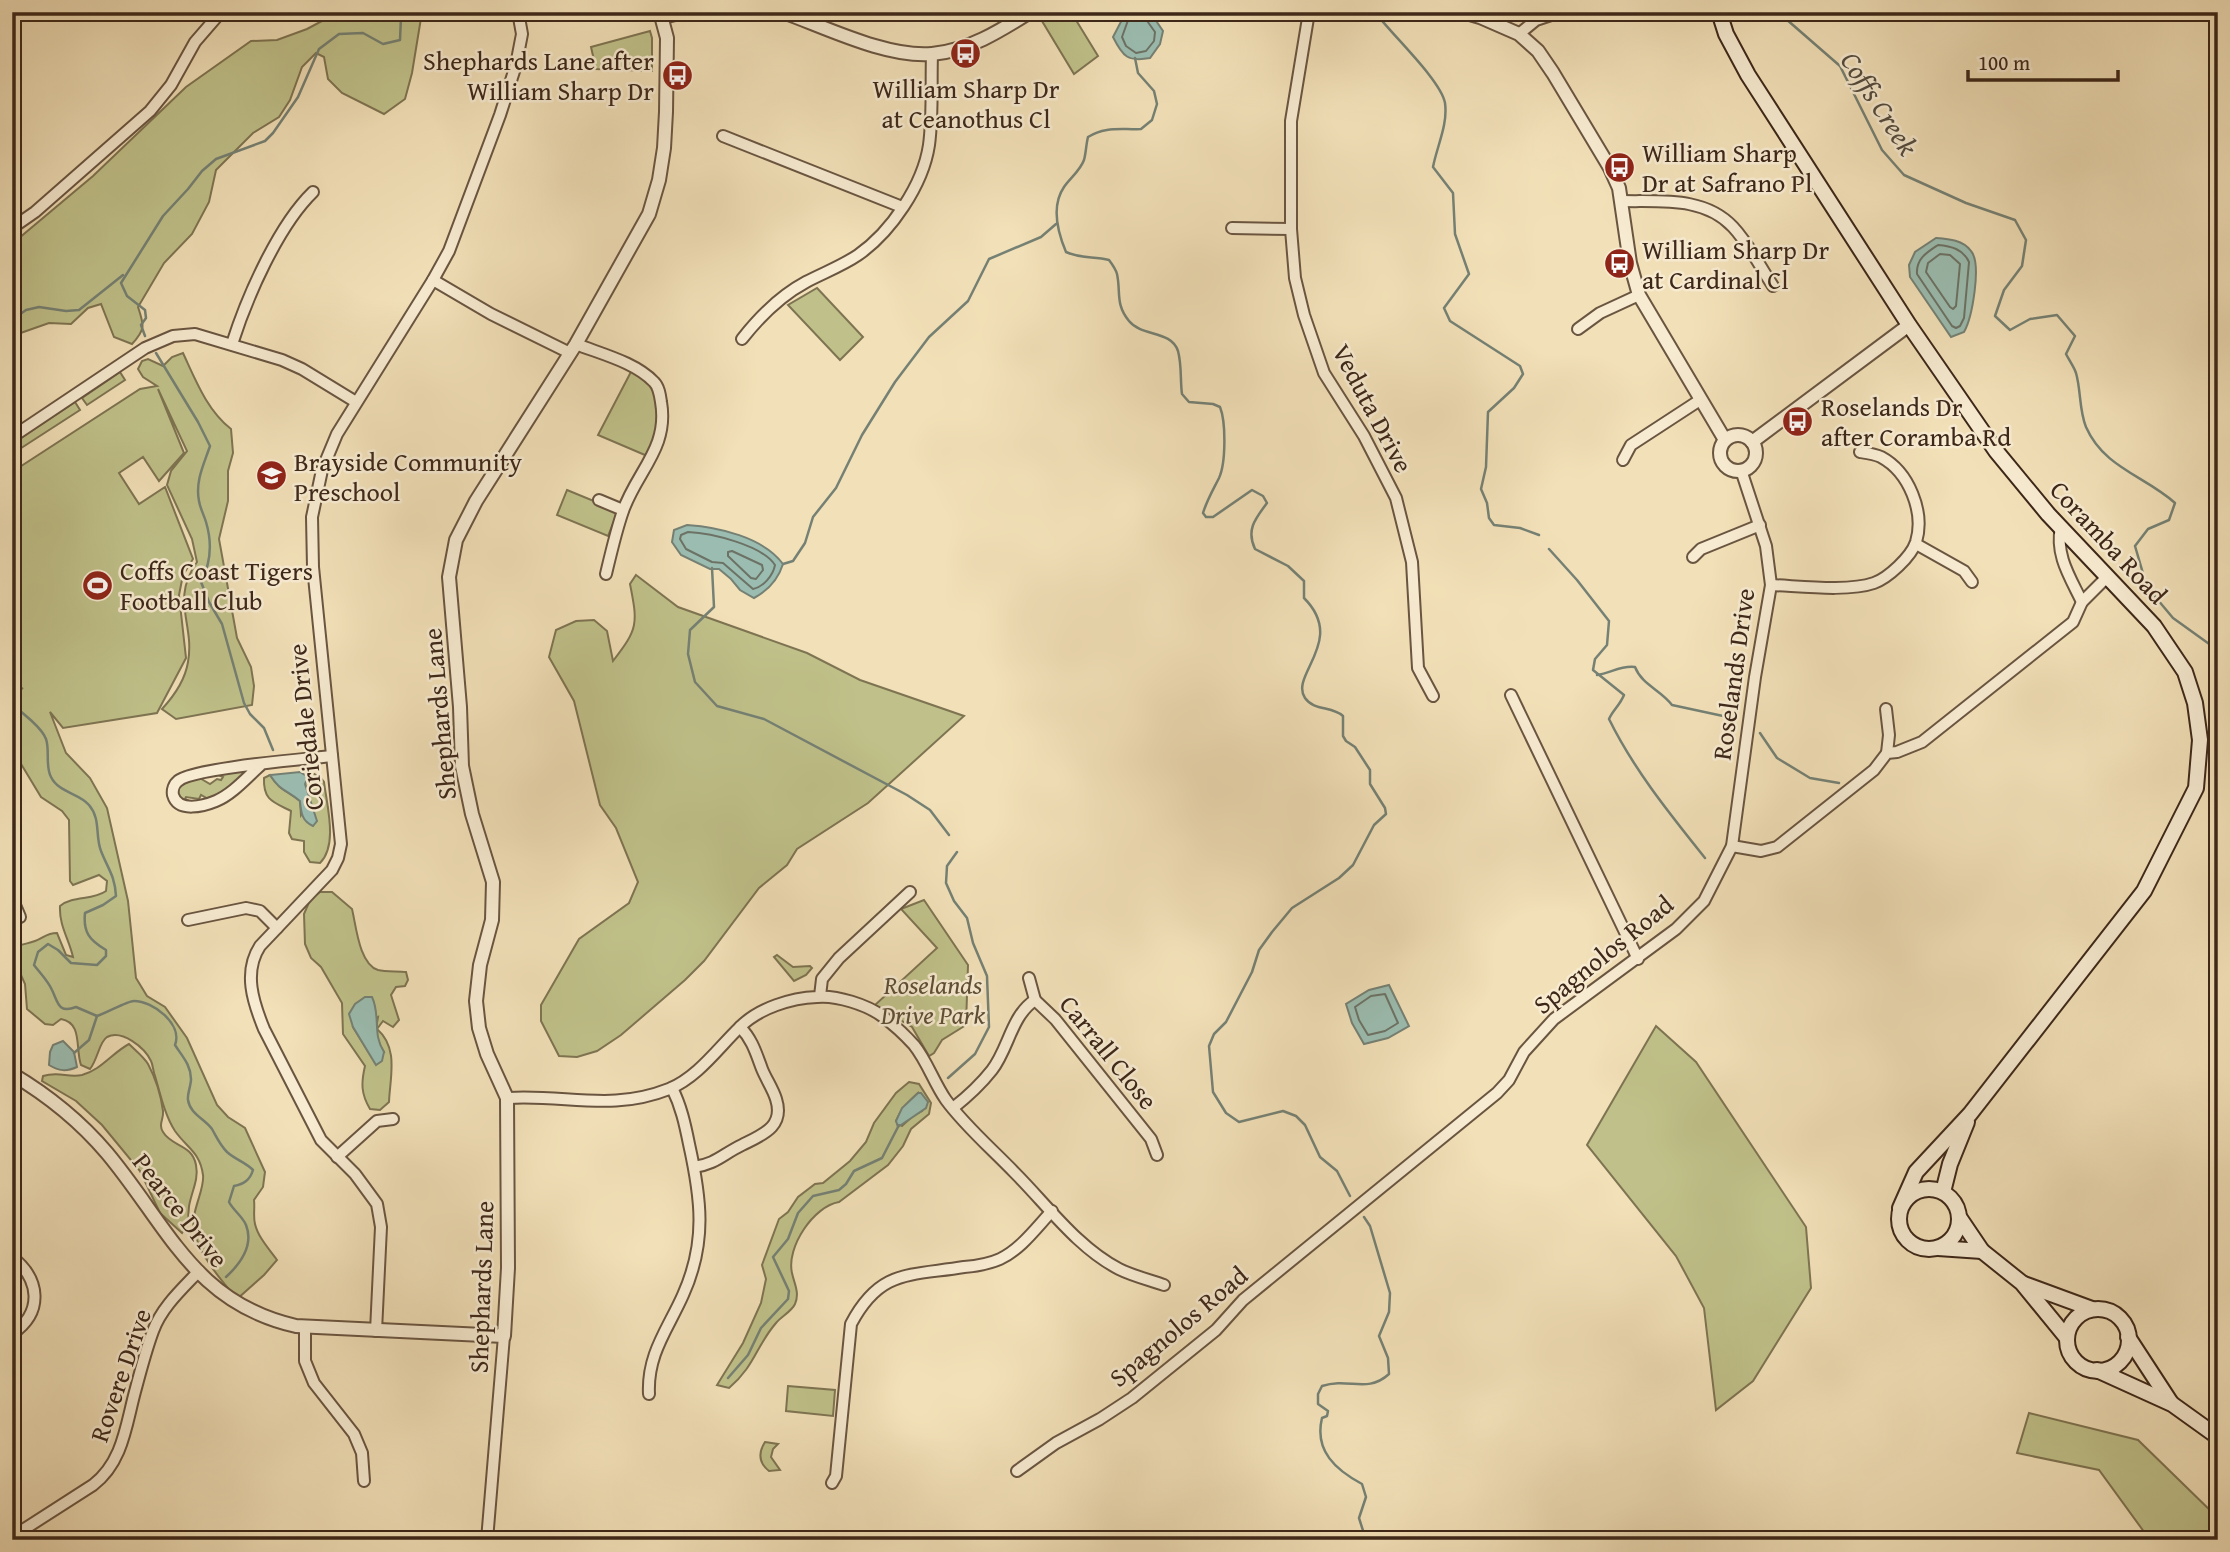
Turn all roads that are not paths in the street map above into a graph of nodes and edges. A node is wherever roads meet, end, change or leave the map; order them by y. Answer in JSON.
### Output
{"nodes":[{"id":1,"x":221,"y":12,"type":"edge"},
{"id":2,"x":518,"y":12,"type":"edge"},
{"id":3,"x":683,"y":12,"type":"edge"},
{"id":4,"x":783,"y":12,"type":"edge"},
{"id":5,"x":1030,"y":12,"type":"edge"},
{"id":6,"x":1309,"y":12,"type":"edge"},
{"id":7,"x":1463,"y":12,"type":"edge"},
{"id":8,"x":1560,"y":12,"type":"edge"},
{"id":9,"x":1719,"y":12,"type":"edge"},
{"id":10,"x":662,"y":15,"type":"edge"},
{"id":11,"x":814,"y":17,"type":"edge"},
{"id":12,"x":1519,"y":34,"type":"junction"},
{"id":13,"x":932,"y":54,"type":"junction"},
{"id":14,"x":723,"y":136,"type":"dead end"},
{"id":15,"x":313,"y":192,"type":"dead end"},
{"id":16,"x":1621,"y":201,"type":"junction"},
{"id":17,"x":902,"y":207,"type":"junction"},
{"id":18,"x":12,"y":228,"type":"edge"},
{"id":19,"x":1232,"y":228,"type":"dead end"},
{"id":20,"x":1291,"y":229,"type":"junction"},
{"id":21,"x":433,"y":280,"type":"junction"},
{"id":22,"x":1773,"y":286,"type":"dead end"},
{"id":23,"x":1639,"y":295,"type":"junction"},
{"id":24,"x":1909,"y":325,"type":"junction"},
{"id":25,"x":1578,"y":329,"type":"dead end"},
{"id":26,"x":742,"y":339,"type":"dead end"},
{"id":27,"x":232,"y":344,"type":"junction"},
{"id":28,"x":573,"y":349,"type":"junction"},
{"id":29,"x":1700,"y":400,"type":"junction"},
{"id":30,"x":356,"y":402,"type":"junction"},
{"id":31,"x":12,"y":436,"type":"edge"},
{"id":32,"x":1725,"y":440,"type":"junction"},
{"id":33,"x":1752,"y":442,"type":"junction"},
{"id":34,"x":1860,"y":452,"type":"dead end"},
{"id":35,"x":1623,"y":460,"type":"dead end"},
{"id":36,"x":1741,"y":470,"type":"junction"},
{"id":37,"x":599,"y":500,"type":"dead end"},
{"id":38,"x":623,"y":510,"type":"junction"},
{"id":39,"x":1760,"y":525,"type":"junction"},
{"id":40,"x":2061,"y":527,"type":"junction"},
{"id":41,"x":1916,"y":544,"type":"junction"},
{"id":42,"x":1693,"y":557,"type":"dead end"},
{"id":43,"x":606,"y":574,"type":"dead end"},
{"id":44,"x":2108,"y":576,"type":"junction"},
{"id":45,"x":1972,"y":582,"type":"dead end"},
{"id":46,"x":1771,"y":585,"type":"junction"},
{"id":47,"x":2082,"y":602,"type":"junction"},
{"id":48,"x":1511,"y":695,"type":"dead end"},
{"id":49,"x":1433,"y":696,"type":"dead end"},
{"id":50,"x":1886,"y":709,"type":"dead end"},
{"id":51,"x":1886,"y":753,"type":"junction"},
{"id":52,"x":332,"y":756,"type":"junction"},
{"id":53,"x":262,"y":764,"type":"junction"},
{"id":54,"x":1732,"y":846,"type":"junction"},
{"id":55,"x":910,"y":892,"type":"dead end"},
{"id":56,"x":12,"y":898,"type":"edge"},
{"id":57,"x":20,"y":917,"type":"dead end"},
{"id":58,"x":188,"y":920,"type":"dead end"},
{"id":59,"x":277,"y":928,"type":"junction"},
{"id":60,"x":1638,"y":959,"type":"junction"},
{"id":61,"x":1029,"y":978,"type":"dead end"},
{"id":62,"x":820,"y":996,"type":"junction"},
{"id":63,"x":1035,"y":1000,"type":"junction"},
{"id":64,"x":740,"y":1027,"type":"junction"},
{"id":65,"x":15,"y":1080,"type":"edge"},
{"id":66,"x":672,"y":1088,"type":"junction"},
{"id":67,"x":507,"y":1098,"type":"junction"},
{"id":68,"x":953,"y":1108,"type":"junction"},
{"id":69,"x":1970,"y":1114,"type":"junction"},
{"id":70,"x":393,"y":1119,"type":"dead end"},
{"id":71,"x":1157,"y":1155,"type":"dead end"},
{"id":72,"x":337,"y":1157,"type":"junction"},
{"id":73,"x":694,"y":1167,"type":"junction"},
{"id":74,"x":1943,"y":1192,"type":"junction"},
{"id":75,"x":1900,"y":1208,"type":"junction"},
{"id":76,"x":1052,"y":1211,"type":"junction"},
{"id":77,"x":1959,"y":1217,"type":"junction"},
{"id":78,"x":1938,"y":1248,"type":"junction"},
{"id":79,"x":1982,"y":1251,"type":"junction"},
{"id":80,"x":12,"y":1257,"type":"edge"},
{"id":81,"x":199,"y":1271,"type":"junction"},
{"id":82,"x":2022,"y":1283,"type":"junction"},
{"id":83,"x":1164,"y":1285,"type":"dead end"},
{"id":84,"x":2091,"y":1309,"type":"junction"},
{"id":85,"x":304,"y":1327,"type":"junction"},
{"id":86,"x":376,"y":1331,"type":"junction"},
{"id":87,"x":12,"y":1334,"type":"edge"},
{"id":88,"x":504,"y":1336,"type":"junction"},
{"id":89,"x":2128,"y":1337,"type":"junction"},
{"id":90,"x":2067,"y":1338,"type":"junction"},
{"id":91,"x":2098,"y":1370,"type":"junction"},
{"id":92,"x":649,"y":1394,"type":"dead end"},
{"id":93,"x":2172,"y":1404,"type":"junction"},
{"id":94,"x":2218,"y":1437,"type":"edge"},
{"id":95,"x":1017,"y":1471,"type":"dead end"},
{"id":96,"x":364,"y":1481,"type":"dead end"},
{"id":97,"x":832,"y":1483,"type":"dead end"},
{"id":98,"x":12,"y":1537,"type":"edge"},
{"id":99,"x":487,"y":1540,"type":"edge"}],
"edges":[{"from":1,"to":18,"type":"street"},
{"from":2,"to":21,"type":"street","name":"Coriedale Drive"},
{"from":3,"to":10,"type":"street"},
{"from":4,"to":11,"type":"street"},
{"from":5,"to":13,"type":"street"},
{"from":6,"to":20,"type":"street","name":"Veduta Drive"},
{"from":7,"to":12,"type":"street"},
{"from":8,"to":12,"type":"street"},
{"from":9,"to":24,"type":"main road","name":"Coramba Road"},
{"from":10,"to":28,"type":"street","name":"Shephards Lane"},
{"from":11,"to":13,"type":"street"},
{"from":12,"to":16,"type":"street"},
{"from":13,"to":17,"type":"street"},
{"from":14,"to":17,"type":"street"},
{"from":15,"to":27,"type":"street"},
{"from":16,"to":22,"type":"street"},
{"from":16,"to":23,"type":"street"},
{"from":17,"to":26,"type":"street"},
{"from":19,"to":20,"type":"street"},
{"from":20,"to":49,"type":"street","name":"Veduta Drive"},
{"from":21,"to":28,"type":"street"},
{"from":21,"to":30,"type":"street","name":"Coriedale Drive"},
{"from":23,"to":25,"type":"street"},
{"from":23,"to":29,"type":"street"},
{"from":24,"to":33,"type":"street"},
{"from":24,"to":40,"type":"main road","name":"Coramba Road"},
{"from":27,"to":30,"type":"street"},
{"from":27,"to":31,"type":"street"},
{"from":28,"to":38,"type":"street"},
{"from":28,"to":67,"type":"street","name":"Shephards Lane"},
{"from":29,"to":32,"type":"street"},
{"from":29,"to":35,"type":"street"},
{"from":30,"to":52,"type":"street","name":"Coriedale Drive"},
{"from":32,"to":33,"type":"street"},
{"from":32,"to":36,"type":"street","name":"Roselands Drive"},
{"from":33,"to":36,"type":"street"},
{"from":34,"to":41,"type":"street"},
{"from":36,"to":39,"type":"street","name":"Roselands Drive"},
{"from":37,"to":38,"type":"street"},
{"from":38,"to":43,"type":"street"},
{"from":39,"to":42,"type":"street"},
{"from":39,"to":46,"type":"street","name":"Roselands Drive"},
{"from":40,"to":44,"type":"main road","name":"Coramba Road"},
{"from":40,"to":47,"type":"street"},
{"from":41,"to":45,"type":"street"},
{"from":41,"to":46,"type":"street"},
{"from":44,"to":47,"type":"street"},
{"from":44,"to":69,"type":"main road","name":"Coramba Road"},
{"from":46,"to":54,"type":"street","name":"Roselands Drive"},
{"from":47,"to":51,"type":"street"},
{"from":48,"to":60,"type":"street"},
{"from":50,"to":51,"type":"street"},
{"from":51,"to":54,"type":"street"},
{"from":52,"to":53,"type":"street"},
{"from":52,"to":59,"type":"street","name":"Coriedale Drive"},
{"from":53,"to":53,"type":"street"},
{"from":54,"to":60,"type":"street","name":"Spagnolos Road"},
{"from":55,"to":62,"type":"street"},
{"from":56,"to":57,"type":"street"},
{"from":58,"to":59,"type":"street"},
{"from":59,"to":72,"type":"street","name":"Coriedale Drive"},
{"from":60,"to":95,"type":"street","name":"Spagnolos Road"},
{"from":61,"to":63,"type":"street","name":"Carrall Close"},
{"from":62,"to":64,"type":"street"},
{"from":62,"to":68,"type":"street"},
{"from":63,"to":68,"type":"street"},
{"from":63,"to":71,"type":"street","name":"Carrall Close"},
{"from":64,"to":66,"type":"street"},
{"from":64,"to":73,"type":"street"},
{"from":65,"to":81,"type":"street","name":"Pearce Drive"},
{"from":66,"to":67,"type":"street"},
{"from":66,"to":73,"type":"street"},
{"from":67,"to":88,"type":"street","name":"Shephards Lane"},
{"from":68,"to":76,"type":"street"},
{"from":69,"to":74,"type":"main road","name":"Coramba Road"},
{"from":69,"to":75,"type":"main road","name":"Coramba Road"},
{"from":70,"to":72,"type":"street"},
{"from":72,"to":86,"type":"street","name":"Coriedale Drive"},
{"from":73,"to":92,"type":"street"},
{"from":74,"to":75,"type":"main road"},
{"from":74,"to":77,"type":"main road"},
{"from":75,"to":78,"type":"main road"},
{"from":76,"to":83,"type":"street"},
{"from":76,"to":97,"type":"street"},
{"from":77,"to":78,"type":"main road"},
{"from":77,"to":79,"type":"main road"},
{"from":78,"to":79,"type":"main road"},
{"from":79,"to":82,"type":"main road"},
{"from":80,"to":87,"type":"street"},
{"from":81,"to":85,"type":"street","name":"Pearce Drive"},
{"from":81,"to":98,"type":"street","name":"Rovere Drive"},
{"from":82,"to":84,"type":"main road"},
{"from":82,"to":90,"type":"main road"},
{"from":84,"to":89,"type":"main road"},
{"from":84,"to":90,"type":"main road"},
{"from":85,"to":86,"type":"street","name":"Pearce Drive"},
{"from":85,"to":96,"type":"street"},
{"from":86,"to":88,"type":"street","name":"Pearce Drive"},
{"from":88,"to":99,"type":"street","name":"Shephards Lane"},
{"from":89,"to":91,"type":"main road"},
{"from":89,"to":93,"type":"main road"},
{"from":90,"to":91,"type":"main road"},
{"from":91,"to":93,"type":"main road"},
{"from":93,"to":94,"type":"main road"}]}
